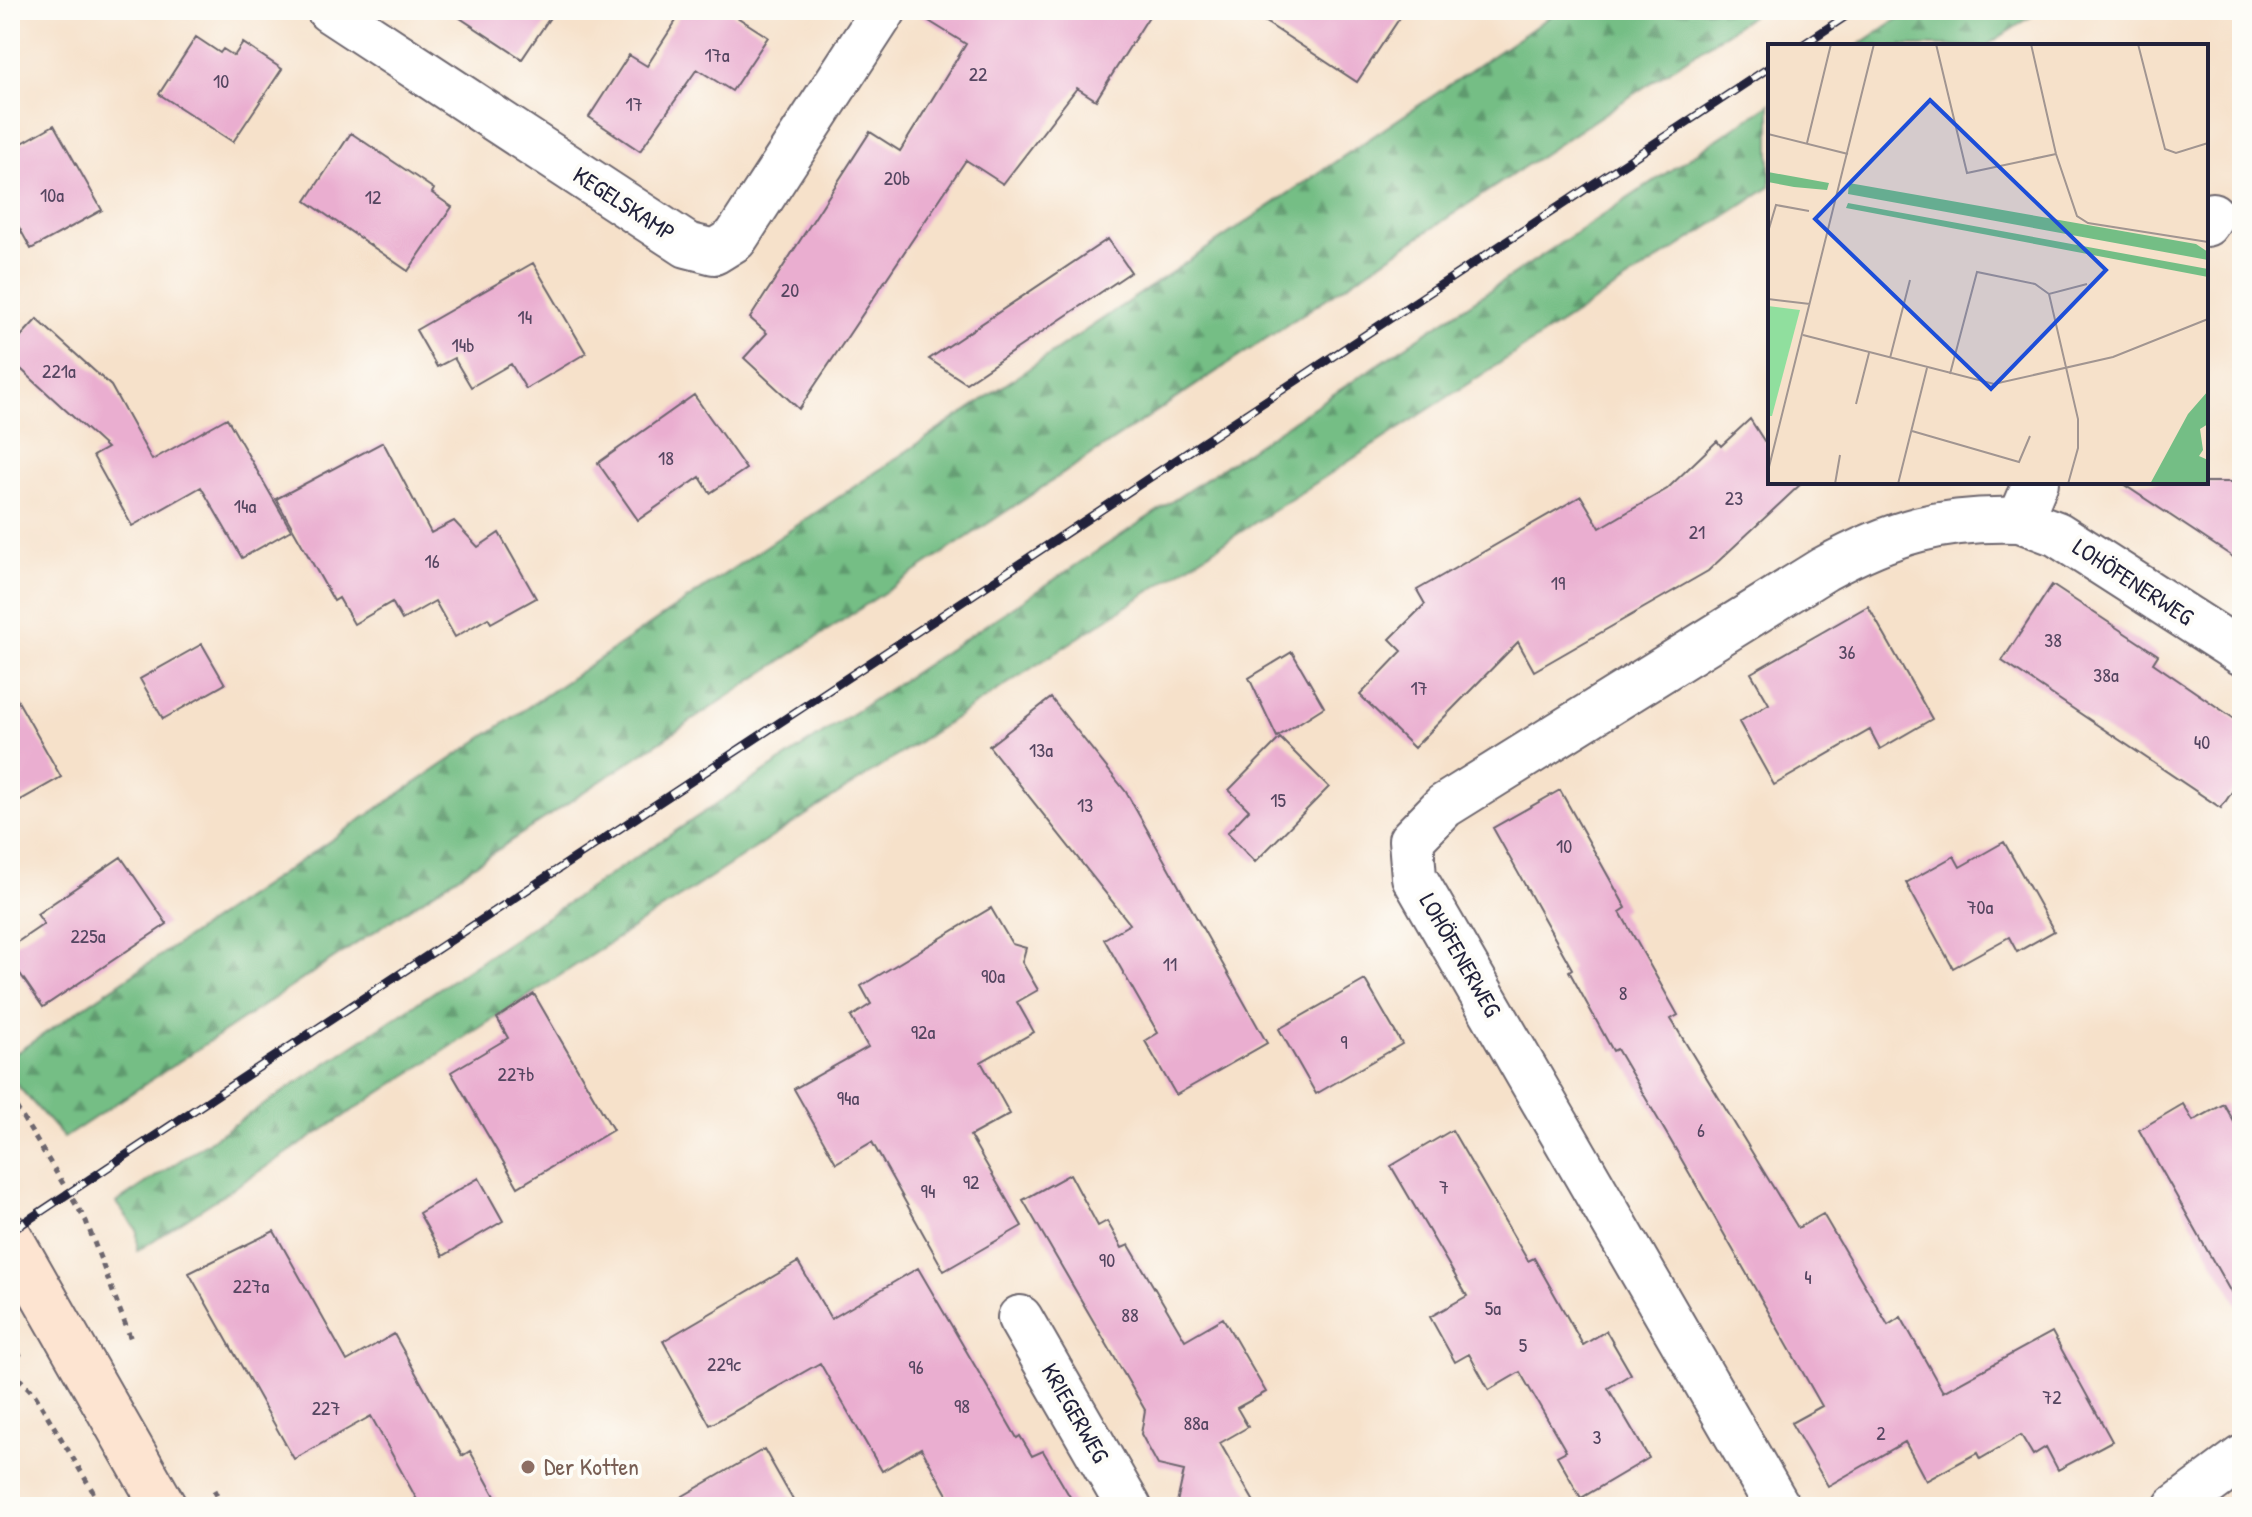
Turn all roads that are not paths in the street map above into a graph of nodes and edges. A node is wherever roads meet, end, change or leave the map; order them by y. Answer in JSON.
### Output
{"nodes":[{"id":1,"x":329,"y":10,"type":"edge"},
{"id":2,"x":884,"y":10,"type":"edge"},
{"id":3,"x":2028,"y":501,"type":"edge"},
{"id":4,"x":2242,"y":653,"type":"edge"},
{"id":5,"x":10,"y":1237,"type":"edge"},
{"id":6,"x":1020,"y":1318,"type":"dead end"},
{"id":7,"x":2242,"y":1458,"type":"edge"},
{"id":8,"x":164,"y":1507,"type":"edge"},
{"id":9,"x":1129,"y":1507,"type":"edge"},
{"id":10,"x":1778,"y":1507,"type":"edge"},
{"id":11,"x":2176,"y":1507,"type":"edge"}],
"edges":[{"from":1,"to":2,"type":"street","name":"KEGELSKAMP"},
{"from":3,"to":4,"type":"street","name":"LOHÖFENERWEG"},
{"from":3,"to":10,"type":"street","name":"LOHÖFENERWEG"},
{"from":5,"to":8,"type":"main road"},
{"from":6,"to":9,"type":"street","name":"KRIEGERWEG"},
{"from":7,"to":11,"type":"street"}]}
